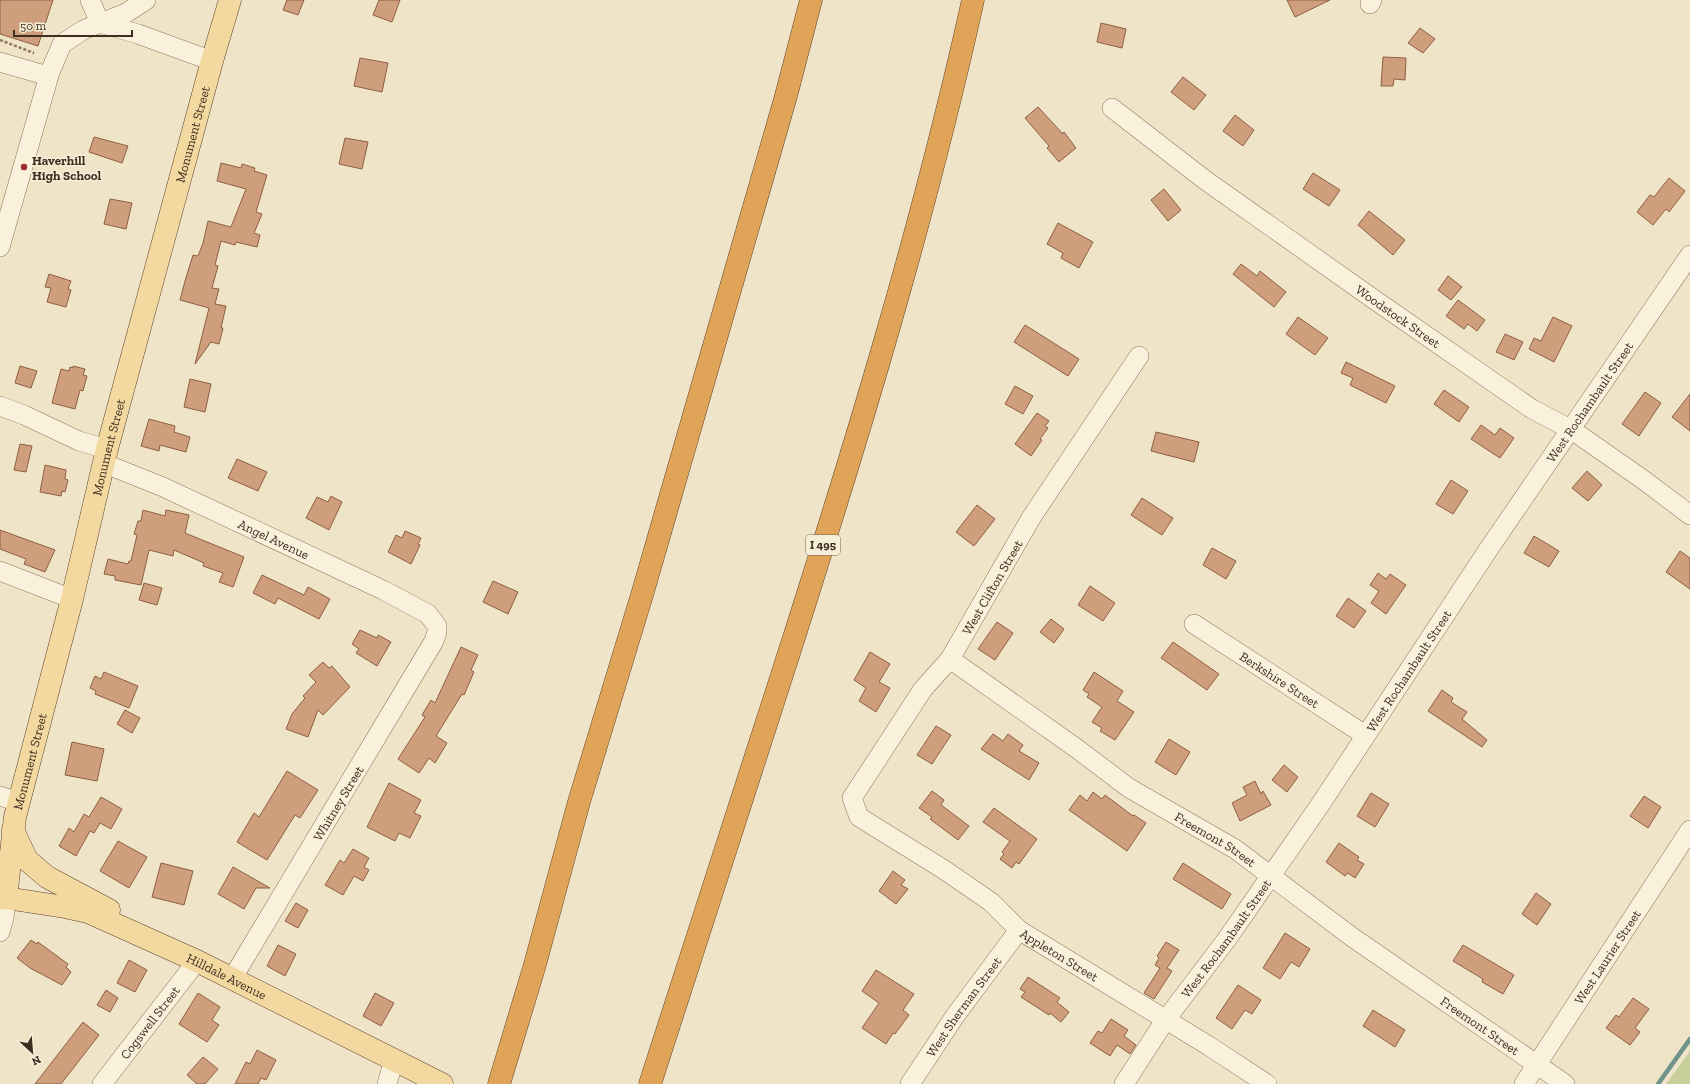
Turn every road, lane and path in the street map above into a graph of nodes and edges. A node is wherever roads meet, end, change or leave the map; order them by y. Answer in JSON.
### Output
{"nodes":[{"id":1,"x":90,"y":0,"type":"edge"},
{"id":2,"x":147,"y":0,"type":"edge"},
{"id":3,"x":230,"y":0,"type":"edge"},
{"id":4,"x":812,"y":0,"type":"edge"},
{"id":5,"x":973,"y":0,"type":"edge"},
{"id":6,"x":100,"y":23,"type":"junction"},
{"id":7,"x":138,"y":34,"type":"junction"},
{"id":8,"x":0,"y":40,"type":"edge"},
{"id":9,"x":39,"y":56,"type":"dead end"},
{"id":10,"x":212,"y":61,"type":"junction"},
{"id":11,"x":0,"y":62,"type":"edge"},
{"id":12,"x":48,"y":76,"type":"junction"},
{"id":13,"x":1112,"y":108,"type":"dead end"},
{"id":14,"x":0,"y":247,"type":"edge"},
{"id":15,"x":1690,"y":256,"type":"edge"},
{"id":16,"x":1140,"y":356,"type":"dead end"},
{"id":17,"x":0,"y":406,"type":"edge"},
{"id":18,"x":1572,"y":430,"type":"junction"},
{"id":19,"x":105,"y":456,"type":"junction"},
{"id":20,"x":1690,"y":515,"type":"edge"},
{"id":21,"x":0,"y":571,"type":"edge"},
{"id":22,"x":72,"y":599,"type":"junction"},
{"id":23,"x":1194,"y":624,"type":"dead end"},
{"id":24,"x":436,"y":626,"type":"joint"},
{"id":25,"x":950,"y":659,"type":"junction"},
{"id":26,"x":1365,"y":735,"type":"junction"},
{"id":27,"x":9,"y":799,"type":"edge"},
{"id":28,"x":859,"y":816,"type":"joint"},
{"id":29,"x":13,"y":829,"type":"junction"},
{"id":30,"x":1690,"y":830,"type":"edge"},
{"id":31,"x":0,"y":849,"type":"edge"},
{"id":32,"x":1270,"y":876,"type":"junction"},
{"id":33,"x":3,"y":899,"type":"edge"},
{"id":34,"x":1019,"y":930,"type":"junction"},
{"id":35,"x":0,"y":932,"type":"edge"},
{"id":36,"x":139,"y":934,"type":"junction"},
{"id":37,"x":197,"y":962,"type":"junction"},
{"id":38,"x":232,"y":979,"type":"junction"},
{"id":39,"x":1166,"y":1020,"type":"junction"},
{"id":40,"x":394,"y":1060,"type":"junction"},
{"id":41,"x":1538,"y":1064,"type":"junction"},
{"id":42,"x":102,"y":1084,"type":"edge"},
{"id":43,"x":387,"y":1084,"type":"edge"},
{"id":44,"x":442,"y":1084,"type":"edge"},
{"id":45,"x":498,"y":1084,"type":"edge"},
{"id":46,"x":650,"y":1084,"type":"edge"},
{"id":47,"x":910,"y":1084,"type":"edge"},
{"id":48,"x":1124,"y":1084,"type":"edge"},
{"id":49,"x":1267,"y":1084,"type":"edge"},
{"id":50,"x":1524,"y":1084,"type":"edge"},
{"id":51,"x":1565,"y":1084,"type":"edge"}],
"edges":[{"from":1,"to":6,"type":"street"},
{"from":2,"to":6,"type":"street"},
{"from":2,"to":7,"type":"street"},
{"from":3,"to":10,"type":"main road","name":"Monument Street"},
{"from":4,"to":45,"type":"highway"},
{"from":5,"to":46,"type":"highway","number":"I 495"},
{"from":6,"to":7,"type":"street"},
{"from":6,"to":12,"type":"street"},
{"from":7,"to":10,"type":"street"},
{"from":8,"to":9,"type":"path"},
{"from":10,"to":19,"type":"main road","name":"Monument Street"},
{"from":11,"to":12,"type":"street"},
{"from":12,"to":14,"type":"street"},
{"from":13,"to":18,"type":"street","name":"Woodstock Street"},
{"from":15,"to":18,"type":"street","name":"West Rochambault Street"},
{"from":16,"to":25,"type":"street","name":"West Clifton Street"},
{"from":17,"to":19,"type":"street","name":"Angel Avenue"},
{"from":18,"to":20,"type":"street","name":"Woodstock Street"},
{"from":18,"to":26,"type":"street","name":"West Rochambault Street"},
{"from":19,"to":22,"type":"main road","name":"Monument Street"},
{"from":19,"to":24,"type":"street","name":"Angel Avenue"},
{"from":21,"to":22,"type":"street"},
{"from":22,"to":27,"type":"main road","name":"Monument Street"},
{"from":23,"to":26,"type":"street","name":"Berkshire Street"},
{"from":24,"to":38,"type":"street","name":"Whitney Street"},
{"from":25,"to":28,"type":"street","name":"West Clifton Street"},
{"from":25,"to":32,"type":"street","name":"Freemont Street"},
{"from":26,"to":32,"type":"street","name":"West Rochambault Street"},
{"from":27,"to":29,"type":"main road","name":"Monument Street"},
{"from":28,"to":34,"type":"street","name":"Appleton Street"},
{"from":29,"to":31,"type":"main road"},
{"from":29,"to":33,"type":"main road","name":"Monument Street"},
{"from":29,"to":36,"type":"main road"},
{"from":30,"to":41,"type":"street","name":"West Laurier Street"},
{"from":32,"to":39,"type":"street","name":"West Rochambault Street"},
{"from":32,"to":41,"type":"street","name":"Freemont Street"},
{"from":33,"to":35,"type":"street"},
{"from":33,"to":36,"type":"main road","name":"Hilldale Avenue"},
{"from":34,"to":39,"type":"street","name":"Appleton Street"},
{"from":34,"to":47,"type":"street","name":"West Sherman Street"},
{"from":36,"to":37,"type":"main road","name":"Hilldale Avenue"},
{"from":37,"to":38,"type":"main road","name":"Hilldale Avenue"},
{"from":37,"to":42,"type":"street","name":"Cogswell Street"},
{"from":38,"to":40,"type":"main road","name":"Hilldale Avenue"},
{"from":39,"to":48,"type":"street","name":"West Rochambault Street"},
{"from":39,"to":49,"type":"street","name":"Appleton Street"},
{"from":40,"to":43,"type":"street"},
{"from":40,"to":44,"type":"main road","name":"Hilldale Avenue"},
{"from":41,"to":50,"type":"street","name":"West Laurier Street"},
{"from":41,"to":51,"type":"street","name":"Freemont Street"}]}
